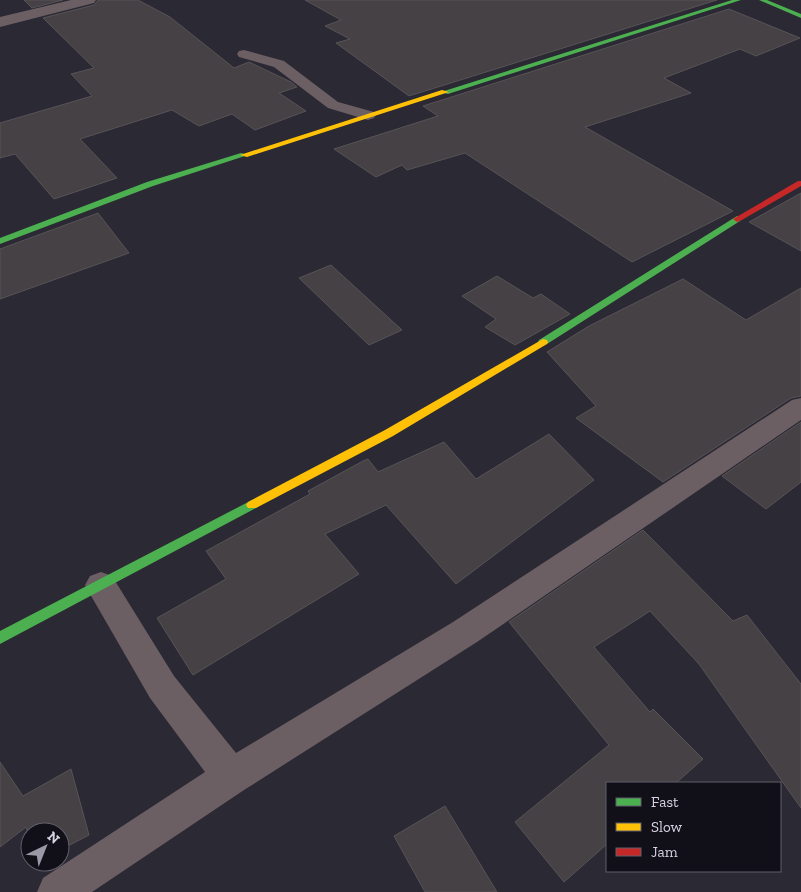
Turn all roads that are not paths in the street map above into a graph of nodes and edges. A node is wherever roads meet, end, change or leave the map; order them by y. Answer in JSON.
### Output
{"nodes":[{"id":1,"x":89,"y":0,"type":"edge"},
{"id":2,"x":738,"y":0,"type":"edge"},
{"id":3,"x":762,"y":0,"type":"edge"},
{"id":4,"x":801,"y":16,"type":"edge"},
{"id":5,"x":0,"y":22,"type":"edge"},
{"id":6,"x":244,"y":54,"type":"dead end"},
{"id":7,"x":368,"y":115,"type":"junction"},
{"id":8,"x":801,"y":183,"type":"edge"},
{"id":9,"x":0,"y":241,"type":"edge"},
{"id":10,"x":801,"y":407,"type":"edge"},
{"id":11,"x":101,"y":585,"type":"junction"},
{"id":12,"x":0,"y":638,"type":"edge"},
{"id":13,"x":231,"y":777,"type":"junction"},
{"id":14,"x":57,"y":892,"type":"edge"}],
"edges":[{"from":1,"to":5,"type":"street"},
{"from":2,"to":7,"type":"main road"},
{"from":3,"to":4,"type":"main road"},
{"from":6,"to":7,"type":"lane"},
{"from":7,"to":9,"type":"main road"},
{"from":8,"to":11,"type":"main road"},
{"from":10,"to":13,"type":"street"},
{"from":11,"to":12,"type":"main road"},
{"from":11,"to":13,"type":"street"},
{"from":13,"to":14,"type":"street"}]}
